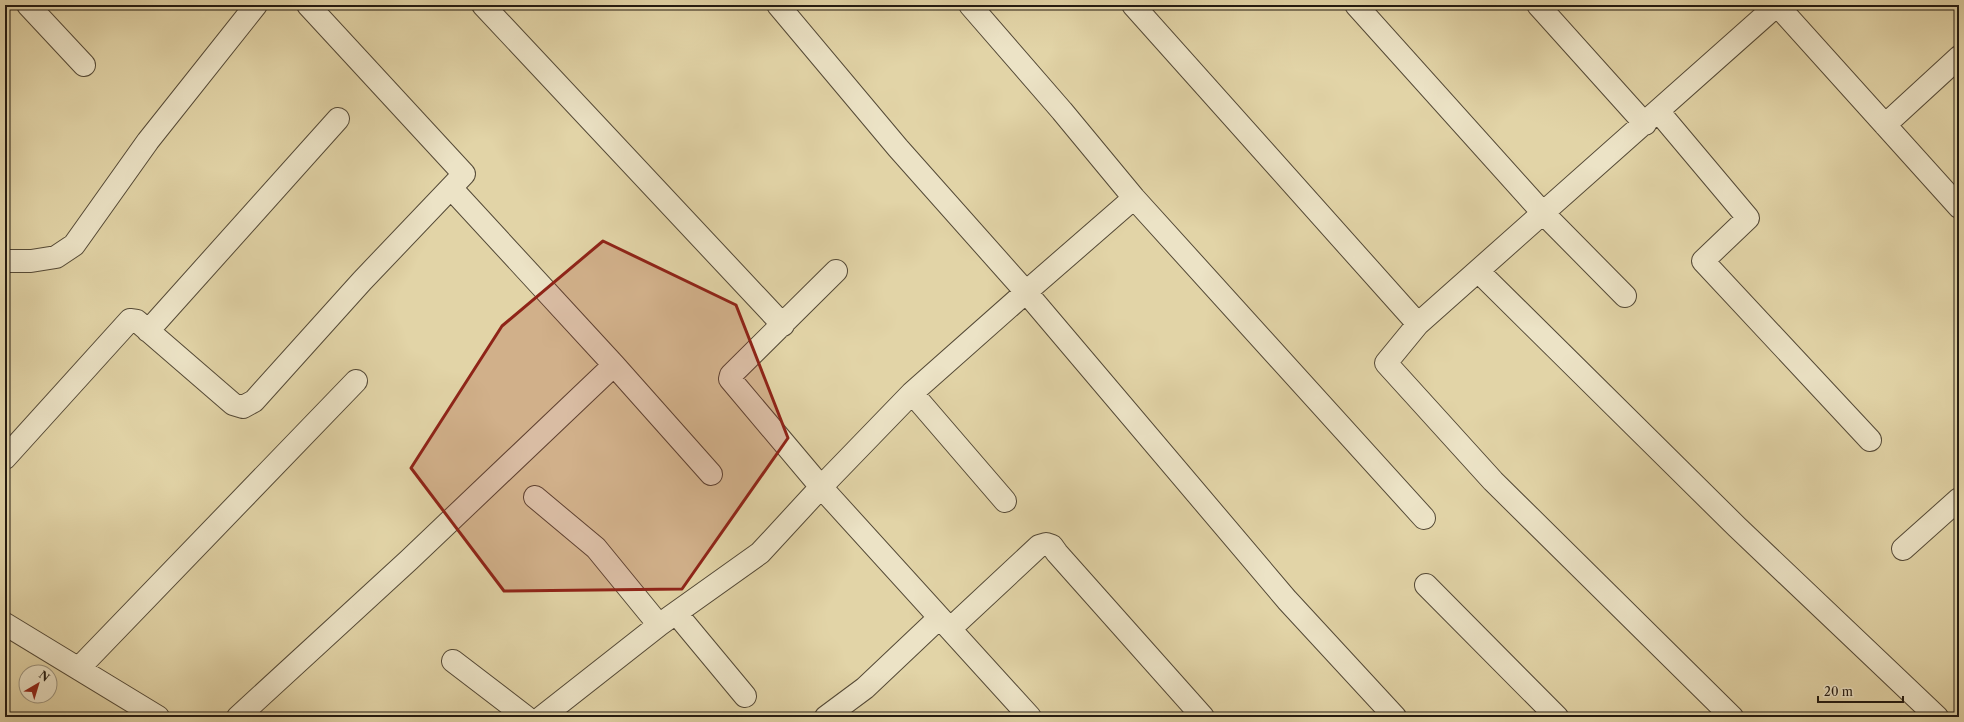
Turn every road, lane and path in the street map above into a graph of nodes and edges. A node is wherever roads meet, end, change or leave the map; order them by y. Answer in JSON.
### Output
{"nodes":[{"id":1,"x":28,"y":5,"type":"edge"},
{"id":2,"x":256,"y":5,"type":"edge"},
{"id":3,"x":308,"y":5,"type":"edge"},
{"id":4,"x":483,"y":5,"type":"edge"},
{"id":5,"x":778,"y":5,"type":"edge"},
{"id":6,"x":970,"y":5,"type":"edge"},
{"id":7,"x":1133,"y":5,"type":"edge"},
{"id":8,"x":1356,"y":5,"type":"edge"},
{"id":9,"x":1538,"y":5,"type":"edge"},
{"id":10,"x":1777,"y":5,"type":"edge"},
{"id":11,"x":1959,"y":57,"type":"edge"},
{"id":12,"x":84,"y":65,"type":"dead end"},
{"id":13,"x":1652,"y":117,"type":"junction"},
{"id":14,"x":338,"y":119,"type":"dead end"},
{"id":15,"x":1885,"y":125,"type":"junction"},
{"id":16,"x":451,"y":188,"type":"junction"},
{"id":17,"x":1134,"y":198,"type":"junction"},
{"id":18,"x":1959,"y":207,"type":"edge"},
{"id":19,"x":1543,"y":213,"type":"junction"},
{"id":20,"x":5,"y":261,"type":"edge"},
{"id":21,"x":836,"y":271,"type":"dead end"},
{"id":22,"x":1478,"y":271,"type":"junction"},
{"id":23,"x":1026,"y":292,"type":"junction"},
{"id":24,"x":1625,"y":296,"type":"dead end"},
{"id":25,"x":1418,"y":324,"type":"junction"},
{"id":26,"x":783,"y":325,"type":"junction"},
{"id":27,"x":148,"y":331,"type":"junction"},
{"id":28,"x":614,"y":365,"type":"junction"},
{"id":29,"x":356,"y":382,"type":"dead end"},
{"id":30,"x":912,"y":393,"type":"junction"},
{"id":31,"x":1870,"y":440,"type":"dead end"},
{"id":32,"x":5,"y":458,"type":"edge"},
{"id":33,"x":711,"y":474,"type":"dead end"},
{"id":34,"x":821,"y":487,"type":"junction"},
{"id":35,"x":535,"y":497,"type":"dead end"},
{"id":36,"x":1959,"y":499,"type":"edge"},
{"id":37,"x":1004,"y":501,"type":"dead end"},
{"id":38,"x":1424,"y":518,"type":"dead end"},
{"id":39,"x":1903,"y":549,"type":"dead end"},
{"id":40,"x":1426,"y":585,"type":"dead end"},
{"id":41,"x":668,"y":619,"type":"junction"},
{"id":42,"x":945,"y":623,"type":"junction"},
{"id":43,"x":5,"y":624,"type":"edge"},
{"id":44,"x":453,"y":661,"type":"dead end"},
{"id":45,"x":80,"y":668,"type":"junction"},
{"id":46,"x":745,"y":696,"type":"dead end"},
{"id":47,"x":158,"y":717,"type":"edge"},
{"id":48,"x":238,"y":717,"type":"edge"},
{"id":49,"x":526,"y":717,"type":"edge"},
{"id":50,"x":542,"y":717,"type":"edge"},
{"id":51,"x":826,"y":717,"type":"edge"},
{"id":52,"x":1030,"y":717,"type":"edge"},
{"id":53,"x":1202,"y":717,"type":"edge"},
{"id":54,"x":1395,"y":717,"type":"edge"},
{"id":55,"x":1557,"y":717,"type":"edge"},
{"id":56,"x":1732,"y":717,"type":"edge"},
{"id":57,"x":1937,"y":717,"type":"edge"}],
"edges":[{"from":1,"to":12,"type":"street"},
{"from":2,"to":20,"type":"street"},
{"from":3,"to":16,"type":"street"},
{"from":4,"to":26,"type":"street"},
{"from":5,"to":23,"type":"street"},
{"from":6,"to":17,"type":"street"},
{"from":7,"to":25,"type":"street"},
{"from":8,"to":19,"type":"street"},
{"from":9,"to":13,"type":"street"},
{"from":10,"to":13,"type":"street"},
{"from":10,"to":15,"type":"street"},
{"from":11,"to":15,"type":"street"},
{"from":13,"to":19,"type":"street"},
{"from":13,"to":31,"type":"street"},
{"from":14,"to":27,"type":"street"},
{"from":15,"to":18,"type":"street"},
{"from":16,"to":27,"type":"street"},
{"from":16,"to":28,"type":"street"},
{"from":17,"to":23,"type":"street"},
{"from":17,"to":38,"type":"street"},
{"from":19,"to":22,"type":"street"},
{"from":19,"to":24,"type":"street"},
{"from":21,"to":26,"type":"street"},
{"from":22,"to":25,"type":"street"},
{"from":22,"to":57,"type":"street"},
{"from":23,"to":30,"type":"street"},
{"from":23,"to":54,"type":"street"},
{"from":25,"to":56,"type":"street"},
{"from":26,"to":34,"type":"street"},
{"from":27,"to":32,"type":"street"},
{"from":28,"to":33,"type":"street"},
{"from":28,"to":48,"type":"street"},
{"from":29,"to":45,"type":"street"},
{"from":30,"to":34,"type":"street"},
{"from":30,"to":37,"type":"street"},
{"from":34,"to":41,"type":"street"},
{"from":34,"to":42,"type":"street"},
{"from":35,"to":41,"type":"street"},
{"from":36,"to":39,"type":"street"},
{"from":40,"to":55,"type":"street"},
{"from":41,"to":46,"type":"street"},
{"from":41,"to":50,"type":"street"},
{"from":42,"to":51,"type":"street"},
{"from":42,"to":52,"type":"street"},
{"from":42,"to":53,"type":"street"},
{"from":43,"to":45,"type":"street"},
{"from":44,"to":49,"type":"street"},
{"from":45,"to":47,"type":"street"}]}
